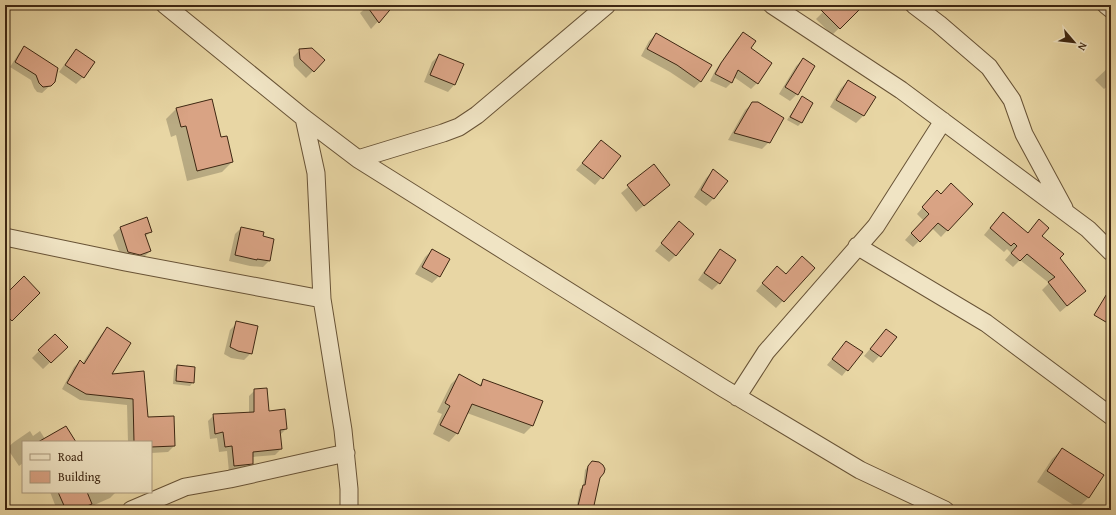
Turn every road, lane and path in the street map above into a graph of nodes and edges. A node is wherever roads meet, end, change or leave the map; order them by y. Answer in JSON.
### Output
{"nodes":[{"id":1,"x":165,"y":5,"type":"edge"},
{"id":2,"x":607,"y":5,"type":"edge"},
{"id":3,"x":772,"y":5,"type":"edge"},
{"id":4,"x":914,"y":5,"type":"edge"},
{"id":5,"x":1106,"y":5,"type":"edge"},
{"id":6,"x":1111,"y":9,"type":"edge"},
{"id":7,"x":304,"y":118,"type":"junction"},
{"id":8,"x":943,"y":121,"type":"junction"},
{"id":9,"x":358,"y":159,"type":"junction"},
{"id":10,"x":1066,"y":213,"type":"junction"},
{"id":11,"x":5,"y":237,"type":"edge"},
{"id":12,"x":857,"y":246,"type":"junction"},
{"id":13,"x":1111,"y":252,"type":"edge"},
{"id":14,"x":322,"y":299,"type":"junction"},
{"id":15,"x":737,"y":397,"type":"junction"},
{"id":16,"x":1111,"y":416,"type":"edge"},
{"id":17,"x":346,"y":453,"type":"junction"},
{"id":18,"x":131,"y":510,"type":"edge"},
{"id":19,"x":349,"y":510,"type":"edge"},
{"id":20,"x":945,"y":510,"type":"edge"}],
"edges":[{"from":1,"to":7,"type":"street"},
{"from":2,"to":9,"type":"street"},
{"from":3,"to":8,"type":"street"},
{"from":4,"to":10,"type":"street"},
{"from":5,"to":6,"type":"street"},
{"from":7,"to":9,"type":"street"},
{"from":7,"to":14,"type":"street"},
{"from":8,"to":10,"type":"street"},
{"from":8,"to":12,"type":"street"},
{"from":9,"to":15,"type":"street"},
{"from":10,"to":13,"type":"street"},
{"from":11,"to":14,"type":"street"},
{"from":12,"to":15,"type":"street"},
{"from":12,"to":16,"type":"street"},
{"from":14,"to":17,"type":"street"},
{"from":15,"to":20,"type":"street"},
{"from":17,"to":18,"type":"street"},
{"from":17,"to":19,"type":"street"}]}
